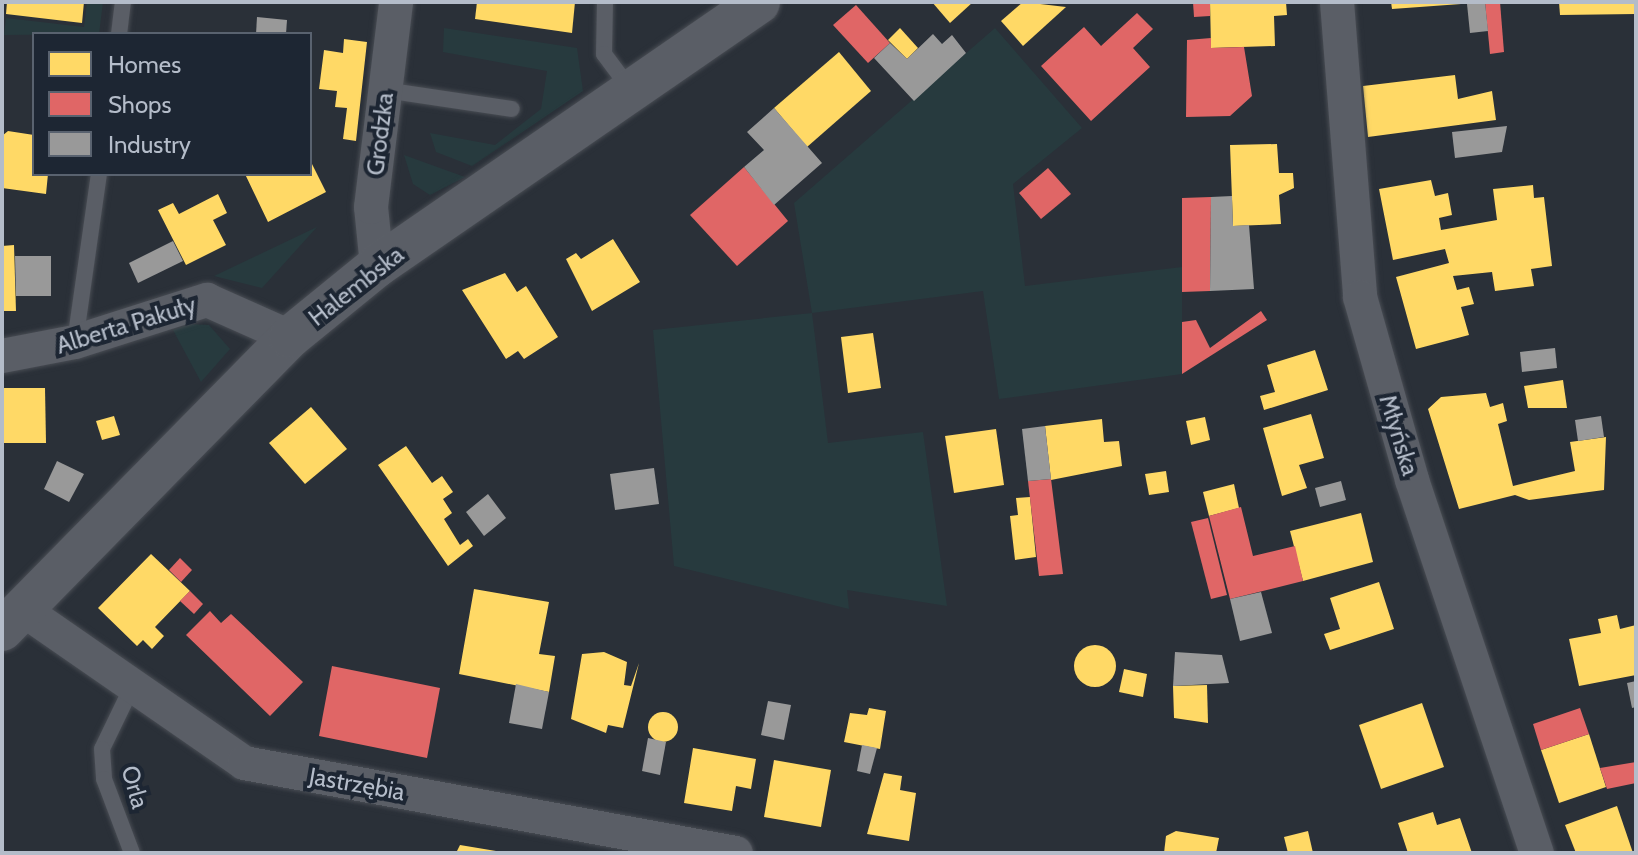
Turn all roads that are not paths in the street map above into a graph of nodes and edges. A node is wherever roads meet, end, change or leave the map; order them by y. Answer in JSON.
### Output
{"nodes":[{"id":1,"x":123,"y":2,"type":"edge"},
{"id":2,"x":396,"y":2,"type":"edge"},
{"id":3,"x":605,"y":2,"type":"edge"},
{"id":4,"x":759,"y":2,"type":"edge"},
{"id":5,"x":1337,"y":2,"type":"edge"},
{"id":6,"x":119,"y":32,"type":"edge"},
{"id":7,"x":385,"y":90,"type":"junction"},
{"id":8,"x":633,"y":93,"type":"junction"},
{"id":9,"x":512,"y":109,"type":"dead end"},
{"id":10,"x":99,"y":176,"type":"edge"},
{"id":11,"x":377,"y":266,"type":"junction"},
{"id":12,"x":290,"y":337,"type":"junction"},
{"id":13,"x":75,"y":342,"type":"junction"},
{"id":14,"x":2,"y":356,"type":"edge"},
{"id":15,"x":12,"y":619,"type":"edge"},
{"id":16,"x":130,"y":691,"type":"junction"},
{"id":17,"x":132,"y":853,"type":"edge"},
{"id":18,"x":736,"y":853,"type":"edge"},
{"id":19,"x":1537,"y":853,"type":"edge"}],
"edges":[{"from":1,"to":6,"type":"lane"},
{"from":2,"to":7,"type":"street","name":"Grodzka"},
{"from":3,"to":8,"type":"lane"},
{"from":4,"to":8,"type":"street","name":"Halembska"},
{"from":5,"to":19,"type":"street","name":"Młyńska"},
{"from":7,"to":9,"type":"lane"},
{"from":7,"to":11,"type":"street","name":"Grodzka"},
{"from":8,"to":11,"type":"street","name":"Halembska"},
{"from":10,"to":13,"type":"lane"},
{"from":11,"to":12,"type":"street","name":"Halembska"},
{"from":12,"to":13,"type":"street","name":"Alberta Pakuły"},
{"from":12,"to":15,"type":"street","name":"Halembska"},
{"from":13,"to":14,"type":"street","name":"Alberta Pakuły"},
{"from":15,"to":16,"type":"street","name":"Jastrzębia"},
{"from":16,"to":17,"type":"lane","name":"Orla"},
{"from":16,"to":18,"type":"street","name":"Jastrzębia"}]}
